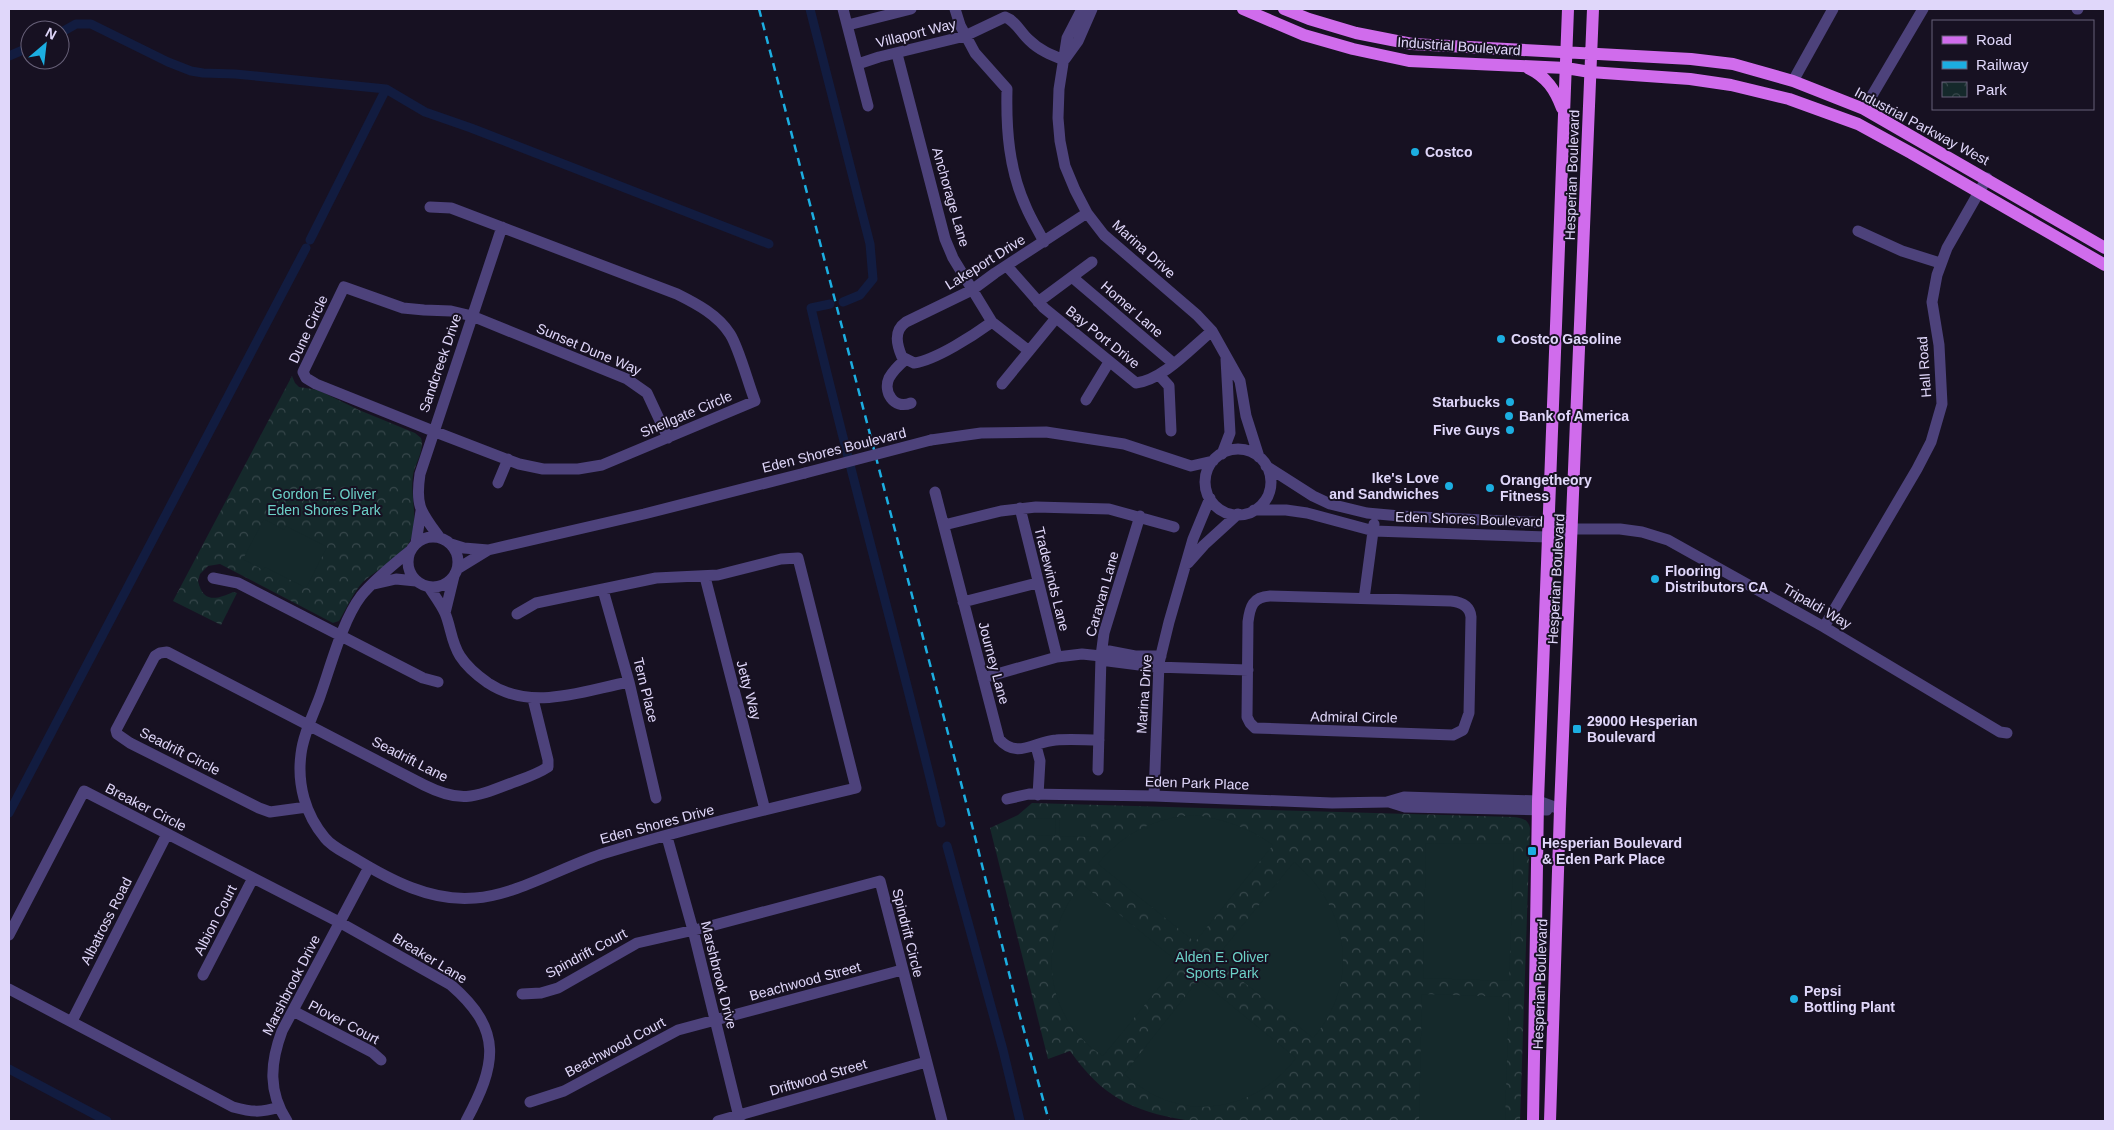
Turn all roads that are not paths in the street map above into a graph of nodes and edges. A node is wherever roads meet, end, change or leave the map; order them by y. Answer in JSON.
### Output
{"nodes":[{"id":1,"x":843,"y":9,"type":"edge"},
{"id":2,"x":910,"y":9,"type":"edge"},
{"id":3,"x":955,"y":9,"type":"edge"},
{"id":4,"x":1082,"y":9,"type":"edge"},
{"id":5,"x":1092,"y":9,"type":"edge"},
{"id":6,"x":1243,"y":9,"type":"edge"},
{"id":7,"x":1284,"y":9,"type":"edge"},
{"id":8,"x":1568,"y":9,"type":"edge"},
{"id":9,"x":1593,"y":9,"type":"edge"},
{"id":10,"x":1833,"y":9,"type":"edge"},
{"id":11,"x":1923,"y":9,"type":"edge"},
{"id":12,"x":848,"y":25,"type":"junction"},
{"id":13,"x":965,"y":36,"type":"junction"},
{"id":14,"x":1566,"y":52,"type":"junction"},
{"id":15,"x":1591,"y":53,"type":"junction"},
{"id":16,"x":897,"y":54,"type":"junction"},
{"id":17,"x":1064,"y":60,"type":"junction"},
{"id":18,"x":858,"y":64,"type":"junction"},
{"id":19,"x":1523,"y":66,"type":"junction"},
{"id":20,"x":1566,"y":68,"type":"junction"},
{"id":21,"x":1590,"y":72,"type":"junction"},
{"id":22,"x":1793,"y":81,"type":"junction"},
{"id":23,"x":868,"y":106,"type":"dead end"},
{"id":24,"x":1864,"y":109,"type":"junction"},
{"id":25,"x":1564,"y":113,"type":"junction"},
{"id":26,"x":1987,"y":178,"type":"junction"},
{"id":27,"x":1979,"y":193,"type":"junction"},
{"id":28,"x":430,"y":206,"type":"dead end"},
{"id":29,"x":1087,"y":213,"type":"junction"},
{"id":30,"x":502,"y":227,"type":"junction"},
{"id":31,"x":1858,"y":232,"type":"dead end"},
{"id":32,"x":1044,"y":242,"type":"junction"},
{"id":33,"x":2105,"y":248,"type":"edge"},
{"id":34,"x":1092,"y":262,"type":"dead end"},
{"id":35,"x":1940,"y":263,"type":"junction"},
{"id":36,"x":1008,"y":266,"type":"junction"},
{"id":37,"x":2105,"y":266,"type":"edge"},
{"id":38,"x":1072,"y":277,"type":"junction"},
{"id":39,"x":972,"y":290,"type":"junction"},
{"id":40,"x":1038,"y":302,"type":"junction"},
{"id":41,"x":472,"y":316,"type":"junction"},
{"id":42,"x":1056,"y":318,"type":"junction"},
{"id":43,"x":992,"y":322,"type":"junction"},
{"id":44,"x":1212,"y":332,"type":"junction"},
{"id":45,"x":1029,"y":351,"type":"junction"},
{"id":46,"x":1226,"y":358,"type":"junction"},
{"id":47,"x":905,"y":360,"type":"junction"},
{"id":48,"x":1109,"y":362,"type":"junction"},
{"id":49,"x":1173,"y":363,"type":"junction"},
{"id":50,"x":1159,"y":375,"type":"junction"},
{"id":51,"x":1002,"y":384,"type":"dead end"},
{"id":52,"x":1086,"y":400,"type":"dead end"},
{"id":53,"x":911,"y":403,"type":"dead end"},
{"id":54,"x":1171,"y":430,"type":"dead end"},
{"id":55,"x":433,"y":431,"type":"junction"},
{"id":56,"x":668,"y":438,"type":"junction"},
{"id":57,"x":1217,"y":457,"type":"junction"},
{"id":58,"x":508,"y":459,"type":"junction"},
{"id":59,"x":1262,"y":461,"type":"junction"},
{"id":60,"x":1191,"y":466,"type":"junction"},
{"id":61,"x":498,"y":483,"type":"dead end"},
{"id":62,"x":936,"y":492,"type":"dead end"},
{"id":63,"x":1208,"y":493,"type":"junction"},
{"id":64,"x":1020,"y":508,"type":"junction"},
{"id":65,"x":1254,"y":510,"type":"junction"},
{"id":66,"x":421,"y":511,"type":"junction"},
{"id":67,"x":1238,"y":514,"type":"junction"},
{"id":68,"x":1375,"y":514,"type":"junction"},
{"id":69,"x":1140,"y":516,"type":"junction"},
{"id":70,"x":1548,"y":523,"type":"junction"},
{"id":71,"x":944,"y":525,"type":"junction"},
{"id":72,"x":1174,"y":527,"type":"dead end"},
{"id":73,"x":1573,"y":529,"type":"junction"},
{"id":74,"x":1374,"y":531,"type":"junction"},
{"id":75,"x":1548,"y":537,"type":"junction"},
{"id":76,"x":440,"y":538,"type":"junction"},
{"id":77,"x":451,"y":544,"type":"junction"},
{"id":78,"x":413,"y":547,"type":"junction"},
{"id":79,"x":488,"y":550,"type":"junction"},
{"id":80,"x":1185,"y":566,"type":"junction"},
{"id":81,"x":456,"y":572,"type":"junction"},
{"id":82,"x":705,"y":576,"type":"junction"},
{"id":83,"x":213,"y":578,"type":"dead end"},
{"id":84,"x":416,"y":581,"type":"junction"},
{"id":85,"x":1037,"y":582,"type":"junction"},
{"id":86,"x":372,"y":584,"type":"junction"},
{"id":87,"x":429,"y":587,"type":"junction"},
{"id":88,"x":603,"y":590,"type":"junction"},
{"id":89,"x":1364,"y":599,"type":"junction"},
{"id":90,"x":963,"y":602,"type":"junction"},
{"id":91,"x":445,"y":613,"type":"junction"},
{"id":92,"x":517,"y":614,"type":"dead end"},
{"id":93,"x":1824,"y":627,"type":"junction"},
{"id":94,"x":341,"y":637,"type":"junction"},
{"id":95,"x":1101,"y":656,"type":"junction"},
{"id":96,"x":1057,"y":657,"type":"junction"},
{"id":97,"x":1160,"y":661,"type":"junction"},
{"id":98,"x":1248,"y":670,"type":"junction"},
{"id":99,"x":983,"y":678,"type":"junction"},
{"id":100,"x":438,"y":682,"type":"dead end"},
{"id":101,"x":629,"y":682,"type":"junction"},
{"id":102,"x":533,"y":699,"type":"junction"},
{"id":103,"x":310,"y":724,"type":"junction"},
{"id":104,"x":2007,"y":733,"type":"dead end"},
{"id":105,"x":1099,"y":740,"type":"junction"},
{"id":106,"x":1036,"y":746,"type":"junction"},
{"id":107,"x":1098,"y":770,"type":"dead end"},
{"id":108,"x":1038,"y":794,"type":"junction"},
{"id":109,"x":1154,"y":796,"type":"junction"},
{"id":110,"x":656,"y":798,"type":"dead end"},
{"id":111,"x":1007,"y":799,"type":"dead end"},
{"id":112,"x":1538,"y":806,"type":"junction"},
{"id":113,"x":307,"y":807,"type":"junction"},
{"id":114,"x":1560,"y":809,"type":"junction"},
{"id":115,"x":765,"y":810,"type":"junction"},
{"id":116,"x":167,"y":834,"type":"junction"},
{"id":117,"x":667,"y":836,"type":"junction"},
{"id":118,"x":369,"y":867,"type":"junction"},
{"id":119,"x":253,"y":878,"type":"junction"},
{"id":120,"x":1536,"y":918,"type":"junction"},
{"id":121,"x":339,"y":922,"type":"junction"},
{"id":122,"x":693,"y":930,"type":"junction"},
{"id":123,"x":9,"y":935,"type":"edge"},
{"id":124,"x":1556,"y":944,"type":"junction"},
{"id":125,"x":902,"y":970,"type":"junction"},
{"id":126,"x":203,"y":975,"type":"dead end"},
{"id":127,"x":9,"y":990,"type":"edge"},
{"id":128,"x":522,"y":994,"type":"dead end"},
{"id":129,"x":292,"y":1011,"type":"junction"},
{"id":130,"x":72,"y":1021,"type":"junction"},
{"id":131,"x":715,"y":1021,"type":"junction"},
{"id":132,"x":381,"y":1060,"type":"dead end"},
{"id":133,"x":926,"y":1062,"type":"junction"},
{"id":134,"x":530,"y":1102,"type":"dead end"},
{"id":135,"x":279,"y":1107,"type":"junction"},
{"id":136,"x":740,"y":1118,"type":"edge"},
{"id":137,"x":287,"y":1121,"type":"edge"},
{"id":138,"x":466,"y":1121,"type":"edge"},
{"id":139,"x":718,"y":1121,"type":"edge"},
{"id":140,"x":942,"y":1121,"type":"edge"},
{"id":141,"x":1533,"y":1121,"type":"edge"},
{"id":142,"x":1550,"y":1121,"type":"edge"}],
"edges":[{"from":1,"to":12,"type":"street"},
{"from":2,"to":12,"type":"street"},
{"from":3,"to":13,"type":"street"},
{"from":4,"to":17,"type":"street","name":"Marina Drive"},
{"from":5,"to":17,"type":"street","name":"Marina Drive"},
{"from":6,"to":19,"type":"main road","name":"Industrial Boulevard"},
{"from":7,"to":14,"type":"main road","name":"Industrial Boulevard"},
{"from":8,"to":14,"type":"main road","name":"Hesperian Boulevard"},
{"from":9,"to":15,"type":"main road","name":"Hesperian Boulevard"},
{"from":10,"to":22,"type":"street"},
{"from":11,"to":24,"type":"street"},
{"from":12,"to":18,"type":"street"},
{"from":13,"to":16,"type":"street","name":"Villaport Way"},
{"from":13,"to":17,"type":"street","name":"Villaport Way"},
{"from":13,"to":32,"type":"street"},
{"from":14,"to":15,"type":"main road","name":"Industrial Boulevard"},
{"from":14,"to":20,"type":"main road","name":"Hesperian Boulevard"},
{"from":15,"to":21,"type":"main road","name":"Hesperian Boulevard"},
{"from":15,"to":22,"type":"main road","name":"Industrial Parkway West"},
{"from":16,"to":18,"type":"street","name":"Villaport Way"},
{"from":16,"to":39,"type":"street","name":"Anchorage Lane"},
{"from":17,"to":29,"type":"street","name":"Marina Drive"},
{"from":18,"to":23,"type":"street"},
{"from":19,"to":20,"type":"main road","name":"Industrial Boulevard"},
{"from":19,"to":25,"type":"main road"},
{"from":20,"to":21,"type":"main road","name":"Industrial Boulevard"},
{"from":20,"to":25,"type":"main road","name":"Hesperian Boulevard"},
{"from":21,"to":27,"type":"main road","name":"Industrial Parkway West"},
{"from":21,"to":73,"type":"main road","name":"Hesperian Boulevard"},
{"from":22,"to":24,"type":"main road","name":"Industrial Parkway West"},
{"from":24,"to":26,"type":"main road","name":"Industrial Parkway West"},
{"from":25,"to":70,"type":"main road","name":"Hesperian Boulevard"},
{"from":26,"to":27,"type":"street","name":"Hall Road"},
{"from":26,"to":33,"type":"main road","name":"Industrial Parkway West"},
{"from":27,"to":35,"type":"street","name":"Hall Road"},
{"from":27,"to":37,"type":"main road","name":"Industrial Parkway West"},
{"from":28,"to":30,"type":"street"},
{"from":29,"to":32,"type":"street","name":"Lakeport Drive"},
{"from":29,"to":44,"type":"street","name":"Marina Drive"},
{"from":30,"to":41,"type":"street","name":"Sandcreek Drive"},
{"from":30,"to":56,"type":"street","name":"Shellgate Circle"},
{"from":31,"to":35,"type":"street"},
{"from":32,"to":36,"type":"street","name":"Lakeport Drive"},
{"from":34,"to":38,"type":"street"},
{"from":35,"to":93,"type":"street","name":"Hall Road"},
{"from":36,"to":39,"type":"street","name":"Lakeport Drive"},
{"from":36,"to":40,"type":"street","name":"Bay Port Drive"},
{"from":38,"to":40,"type":"street"},
{"from":38,"to":49,"type":"street","name":"Homer Lane"},
{"from":39,"to":43,"type":"street","name":"Anchorage Lane"},
{"from":39,"to":47,"type":"street","name":"Lakeport Drive"},
{"from":40,"to":42,"type":"street","name":"Bay Port Drive"},
{"from":41,"to":55,"type":"street","name":"Sandcreek Drive"},
{"from":41,"to":55,"type":"street","name":"Dune Circle"},
{"from":41,"to":56,"type":"street","name":"Sunset Dune Way"},
{"from":42,"to":45,"type":"street"},
{"from":42,"to":48,"type":"street","name":"Bay Port Drive"},
{"from":43,"to":45,"type":"street","name":"Anchorage Lane"},
{"from":43,"to":47,"type":"street"},
{"from":44,"to":46,"type":"street","name":"Marina Drive"},
{"from":44,"to":49,"type":"street","name":"Bay Port Drive"},
{"from":45,"to":51,"type":"street"},
{"from":46,"to":57,"type":"street","name":"Marina Drive"},
{"from":46,"to":59,"type":"street","name":"Marina Drive"},
{"from":47,"to":53,"type":"street"},
{"from":48,"to":50,"type":"street","name":"Bay Port Drive"},
{"from":48,"to":52,"type":"street"},
{"from":49,"to":50,"type":"street","name":"Bay Port Drive"},
{"from":50,"to":54,"type":"street"},
{"from":55,"to":58,"type":"street","name":"Shellgate Circle"},
{"from":55,"to":66,"type":"street","name":"Sandcreek Drive"},
{"from":56,"to":58,"type":"street","name":"Shellgate Circle"},
{"from":57,"to":59,"type":"street"},
{"from":57,"to":60,"type":"street"},
{"from":57,"to":63,"type":"street"},
{"from":58,"to":61,"type":"street"},
{"from":59,"to":65,"type":"street"},
{"from":59,"to":68,"type":"street","name":"Eden Shores Boulevard"},
{"from":60,"to":63,"type":"street"},
{"from":60,"to":79,"type":"street","name":"Eden Shores Boulevard","bridge":true},
{"from":62,"to":71,"type":"street","name":"Journey Lane"},
{"from":63,"to":67,"type":"street"},
{"from":63,"to":80,"type":"street","name":"Marina Drive"},
{"from":64,"to":69,"type":"street"},
{"from":64,"to":71,"type":"street"},
{"from":64,"to":85,"type":"street","name":"Tradewinds Lane"},
{"from":65,"to":67,"type":"street"},
{"from":65,"to":74,"type":"street","name":"Eden Shores Boulevard"},
{"from":66,"to":76,"type":"street","name":"Sandcreek Drive"},
{"from":66,"to":78,"type":"street","name":"Sandcreek Drive"},
{"from":67,"to":80,"type":"street","name":"Marina Drive"},
{"from":68,"to":70,"type":"street","name":"Eden Shores Boulevard"},
{"from":68,"to":74,"type":"street"},
{"from":69,"to":72,"type":"street"},
{"from":69,"to":95,"type":"street","name":"Caravan Lane"},
{"from":70,"to":73,"type":"street","name":"Eden Shores Boulevard"},
{"from":70,"to":75,"type":"main road","name":"Hesperian Boulevard"},
{"from":71,"to":90,"type":"street","name":"Journey Lane"},
{"from":73,"to":75,"type":"street","name":"Eden Shores Boulevard"},
{"from":73,"to":93,"type":"street","name":"Tripaldi Way"},
{"from":73,"to":114,"type":"main road","name":"Hesperian Boulevard"},
{"from":74,"to":75,"type":"street","name":"Eden Shores Boulevard"},
{"from":74,"to":89,"type":"street"},
{"from":75,"to":112,"type":"main road","name":"Hesperian Boulevard"},
{"from":76,"to":77,"type":"street"},
{"from":76,"to":78,"type":"street"},
{"from":77,"to":79,"type":"street","name":"Eden Shores Boulevard"},
{"from":77,"to":81,"type":"street"},
{"from":78,"to":84,"type":"street"},
{"from":78,"to":86,"type":"street","name":"Eden Shores Drive"},
{"from":79,"to":81,"type":"street","name":"Eden Shores Boulevard"},
{"from":80,"to":97,"type":"street","name":"Marina Drive"},
{"from":81,"to":87,"type":"street"},
{"from":81,"to":91,"type":"street"},
{"from":82,"to":88,"type":"street","name":"Eden Shores Drive"},
{"from":82,"to":115,"type":"street","name":"Jetty Way"},
{"from":82,"to":115,"type":"street","name":"Eden Shores Drive"},
{"from":83,"to":94,"type":"street"},
{"from":84,"to":86,"type":"street"},
{"from":84,"to":87,"type":"street"},
{"from":85,"to":90,"type":"street"},
{"from":85,"to":96,"type":"street","name":"Tradewinds Lane"},
{"from":86,"to":94,"type":"street","name":"Eden Shores Drive"},
{"from":87,"to":91,"type":"street"},
{"from":88,"to":92,"type":"street","name":"Eden Shores Drive"},
{"from":88,"to":101,"type":"street","name":"Tern Place"},
{"from":89,"to":98,"type":"street","name":"Admiral Circle"},
{"from":89,"to":98,"type":"street","name":"Admiral Circle"},
{"from":90,"to":99,"type":"street","name":"Journey Lane"},
{"from":91,"to":102,"type":"street"},
{"from":93,"to":104,"type":"street","name":"Tripaldi Way"},
{"from":94,"to":100,"type":"street"},
{"from":94,"to":103,"type":"street","name":"Eden Shores Drive"},
{"from":95,"to":96,"type":"street"},
{"from":95,"to":97,"type":"street"},
{"from":95,"to":105,"type":"street","name":"Caravan Lane"},
{"from":96,"to":99,"type":"street"},
{"from":97,"to":98,"type":"street"},
{"from":97,"to":109,"type":"street","name":"Marina Drive"},
{"from":99,"to":106,"type":"street","name":"Journey Lane"},
{"from":101,"to":102,"type":"street"},
{"from":101,"to":110,"type":"street","name":"Tern Place"},
{"from":102,"to":103,"type":"street","name":"Seadrift Lane"},
{"from":103,"to":113,"type":"street","name":"Eden Shores Drive"},
{"from":103,"to":113,"type":"street","name":"Seadrift Circle"},
{"from":105,"to":106,"type":"street","name":"Journey Lane"},
{"from":105,"to":107,"type":"street","name":"Caravan Lane"},
{"from":106,"to":108,"type":"street"},
{"from":108,"to":109,"type":"street","name":"Eden Park Place"},
{"from":108,"to":111,"type":"street","name":"Eden Park Place"},
{"from":109,"to":112,"type":"street","name":"Eden Park Place"},
{"from":112,"to":114,"type":"street","name":"Eden Park Place"},
{"from":112,"to":120,"type":"main road","name":"Hesperian Boulevard"},
{"from":113,"to":118,"type":"street","name":"Eden Shores Drive"},
{"from":114,"to":124,"type":"main road","name":"Hesperian Boulevard"},
{"from":115,"to":117,"type":"street","name":"Eden Shores Drive"},
{"from":116,"to":119,"type":"street","name":"Breaker Circle"},
{"from":116,"to":123,"type":"street","name":"Breaker Circle"},
{"from":116,"to":130,"type":"street","name":"Albatross Road"},
{"from":117,"to":118,"type":"street","name":"Eden Shores Drive"},
{"from":117,"to":122,"type":"street","name":"Marshbrook Drive"},
{"from":118,"to":121,"type":"street","name":"Marshbrook Drive"},
{"from":119,"to":121,"type":"street","name":"Breaker Circle"},
{"from":119,"to":126,"type":"street","name":"Albion Court"},
{"from":120,"to":124,"type":"main road"},
{"from":120,"to":141,"type":"main road","name":"Hesperian Boulevard"},
{"from":121,"to":129,"type":"street","name":"Marshbrook Drive"},
{"from":121,"to":138,"type":"street","name":"Breaker Lane"},
{"from":122,"to":125,"type":"street","name":"Spindrift Circle"},
{"from":122,"to":128,"type":"street","name":"Spindrift Court"},
{"from":122,"to":131,"type":"street","name":"Marshbrook Drive"},
{"from":124,"to":142,"type":"main road","name":"Hesperian Boulevard"},
{"from":125,"to":131,"type":"street","name":"Beachwood Street"},
{"from":125,"to":133,"type":"street","name":"Spindrift Circle"},
{"from":127,"to":130,"type":"street"},
{"from":129,"to":132,"type":"street","name":"Plover Court"},
{"from":129,"to":135,"type":"street","name":"Marshbrook Drive"},
{"from":130,"to":135,"type":"street"},
{"from":131,"to":134,"type":"street","name":"Beachwood Court"},
{"from":131,"to":136,"type":"street","name":"Marshbrook Drive"},
{"from":133,"to":136,"type":"street","name":"Driftwood Street"},
{"from":133,"to":140,"type":"street","name":"Spindrift Circle"},
{"from":135,"to":137,"type":"street","name":"Marshbrook Drive"},
{"from":136,"to":139,"type":"street","name":"Driftwood Street"}]}
